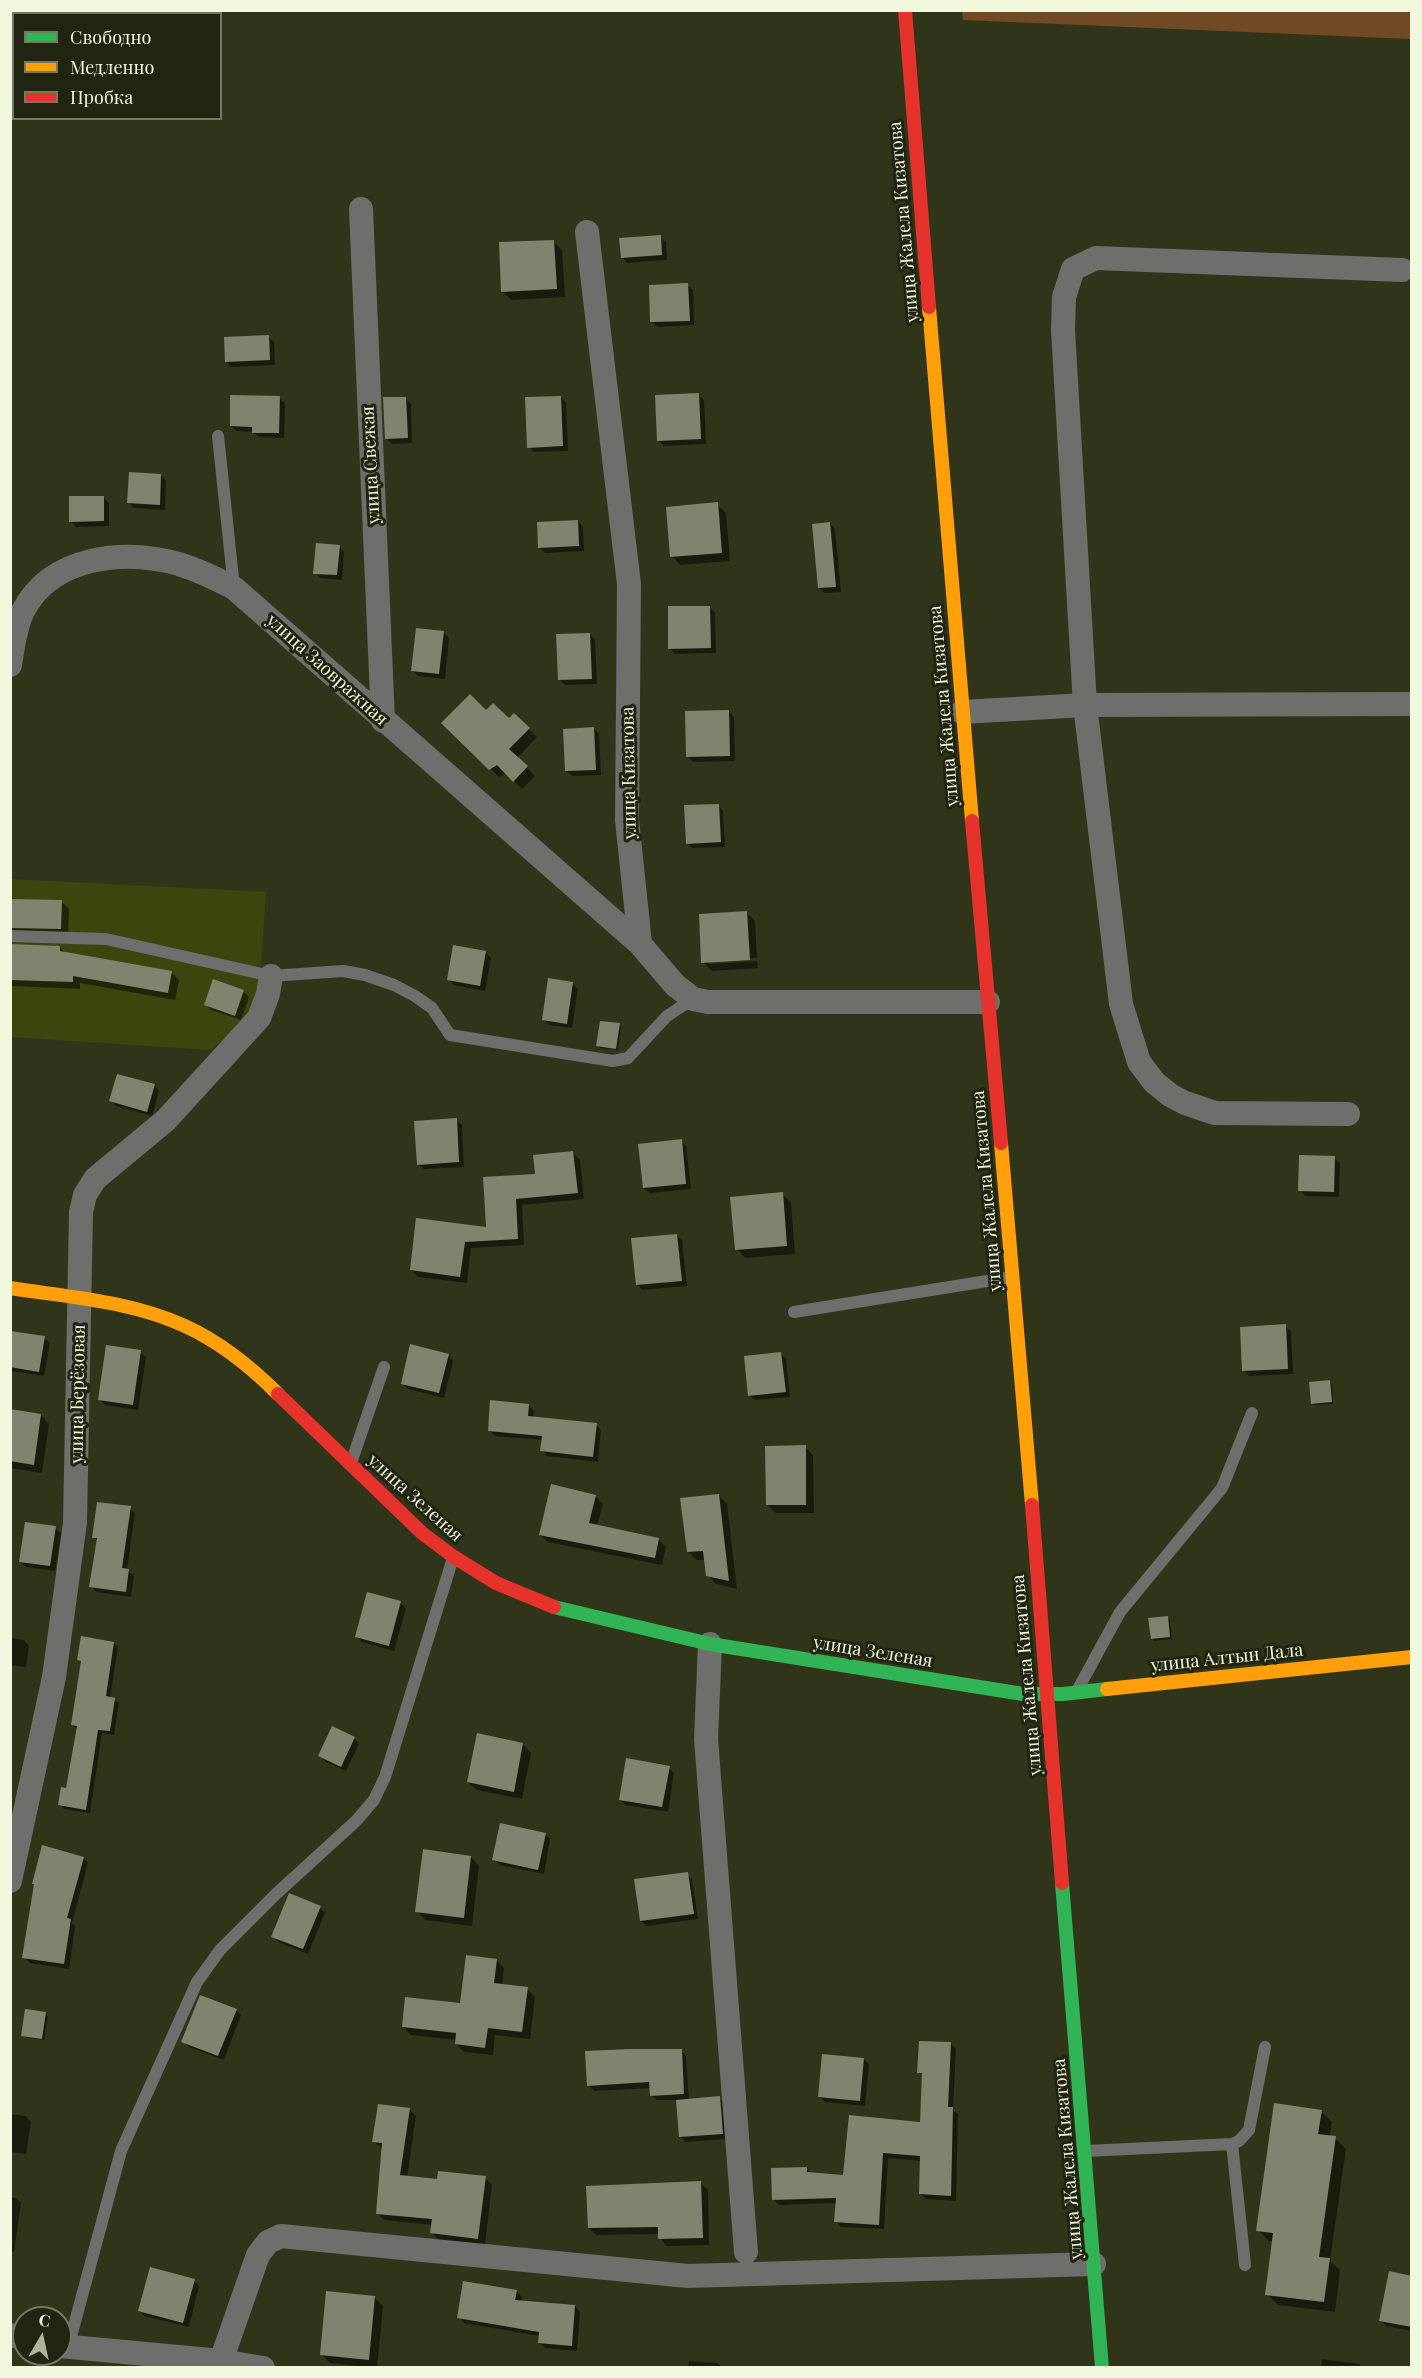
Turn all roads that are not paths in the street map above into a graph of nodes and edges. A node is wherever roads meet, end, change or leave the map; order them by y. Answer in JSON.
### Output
{"nodes":[{"id":1,"x":904,"y":10,"type":"edge"},
{"id":2,"x":361,"y":209,"type":"dead end"},
{"id":3,"x":588,"y":232,"type":"dead end"},
{"id":4,"x":1402,"y":270,"type":"dead end"},
{"id":5,"x":218,"y":436,"type":"dead end"},
{"id":6,"x":234,"y":588,"type":"junction"},
{"id":7,"x":10,"y":665,"type":"edge"},
{"id":8,"x":1412,"y":704,"type":"edge"},
{"id":9,"x":1085,"y":705,"type":"junction"},
{"id":10,"x":962,"y":712,"type":"junction"},
{"id":11,"x":383,"y":721,"type":"junction"},
{"id":12,"x":10,"y":936,"type":"edge"},
{"id":13,"x":640,"y":944,"type":"junction"},
{"id":14,"x":271,"y":976,"type":"junction"},
{"id":15,"x":693,"y":999,"type":"junction"},
{"id":16,"x":988,"y":1002,"type":"junction"},
{"id":17,"x":1348,"y":1114,"type":"dead end"},
{"id":18,"x":1013,"y":1277,"type":"junction"},
{"id":19,"x":10,"y":1288,"type":"edge"},
{"id":20,"x":80,"y":1299,"type":"junction"},
{"id":21,"x":794,"y":1312,"type":"dead end"},
{"id":22,"x":384,"y":1366,"type":"dead end"},
{"id":23,"x":1252,"y":1413,"type":"dead end"},
{"id":24,"x":350,"y":1464,"type":"junction"},
{"id":25,"x":454,"y":1557,"type":"junction"},
{"id":26,"x":710,"y":1644,"type":"junction"},
{"id":27,"x":1412,"y":1657,"type":"edge"},
{"id":28,"x":1076,"y":1692,"type":"junction"},
{"id":29,"x":1046,"y":1693,"type":"junction"},
{"id":30,"x":10,"y":1881,"type":"edge"},
{"id":31,"x":1265,"y":2047,"type":"dead end"},
{"id":32,"x":1232,"y":2144,"type":"junction"},
{"id":33,"x":1086,"y":2151,"type":"junction"},
{"id":34,"x":746,"y":2252,"type":"dead end"},
{"id":35,"x":1094,"y":2264,"type":"junction"},
{"id":36,"x":1245,"y":2265,"type":"dead end"},
{"id":37,"x":72,"y":2319,"type":"edge"},
{"id":38,"x":72,"y":2348,"type":"edge"},
{"id":39,"x":221,"y":2361,"type":"junction"},
{"id":40,"x":263,"y":2367,"type":"edge"},
{"id":41,"x":1102,"y":2367,"type":"edge"}],
"edges":[{"from":1,"to":10,"type":"main road","name":"улица Жалела Кизатова"},
{"from":2,"to":11,"type":"street","name":"улица Свежая"},
{"from":3,"to":13,"type":"street","name":"улица Кизатова"},
{"from":4,"to":9,"type":"street"},
{"from":5,"to":6,"type":"lane"},
{"from":6,"to":7,"type":"street","name":"улица Заовражная"},
{"from":6,"to":11,"type":"street","name":"улица Заовражная"},
{"from":8,"to":9,"type":"street"},
{"from":9,"to":10,"type":"street"},
{"from":9,"to":17,"type":"street"},
{"from":10,"to":16,"type":"main road","name":"улица Жалела Кизатова"},
{"from":11,"to":13,"type":"street","name":"улица Заовражная"},
{"from":12,"to":14,"type":"lane"},
{"from":13,"to":15,"type":"street"},
{"from":14,"to":15,"type":"lane"},
{"from":14,"to":20,"type":"street","name":"улица Берёзовая"},
{"from":15,"to":16,"type":"street"},
{"from":16,"to":18,"type":"main road","name":"улица Жалела Кизатова"},
{"from":18,"to":21,"type":"lane"},
{"from":18,"to":29,"type":"main road","name":"улица Жалела Кизатова"},
{"from":19,"to":20,"type":"main road","name":"улица Зеленая"},
{"from":20,"to":24,"type":"main road","name":"улица Зеленая"},
{"from":20,"to":30,"type":"street","name":"улица Берёзовая"},
{"from":22,"to":24,"type":"lane"},
{"from":23,"to":28,"type":"lane"},
{"from":24,"to":25,"type":"main road","name":"улица Зеленая"},
{"from":25,"to":26,"type":"main road","name":"улица Зеленая"},
{"from":25,"to":37,"type":"lane"},
{"from":26,"to":29,"type":"main road","name":"улица Зеленая"},
{"from":26,"to":34,"type":"street"},
{"from":27,"to":28,"type":"main road","name":"улица Алтын Дала"},
{"from":28,"to":29,"type":"main road","name":"улица Алтын Дала"},
{"from":29,"to":33,"type":"main road","name":"улица Жалела Кизатова"},
{"from":31,"to":32,"type":"lane"},
{"from":32,"to":33,"type":"lane"},
{"from":32,"to":36,"type":"lane"},
{"from":33,"to":35,"type":"main road","name":"улица Жалела Кизатова"},
{"from":35,"to":39,"type":"street"},
{"from":35,"to":41,"type":"main road","name":"улица Жалела Кизатова"},
{"from":38,"to":39,"type":"street"},
{"from":39,"to":40,"type":"street"}]}
